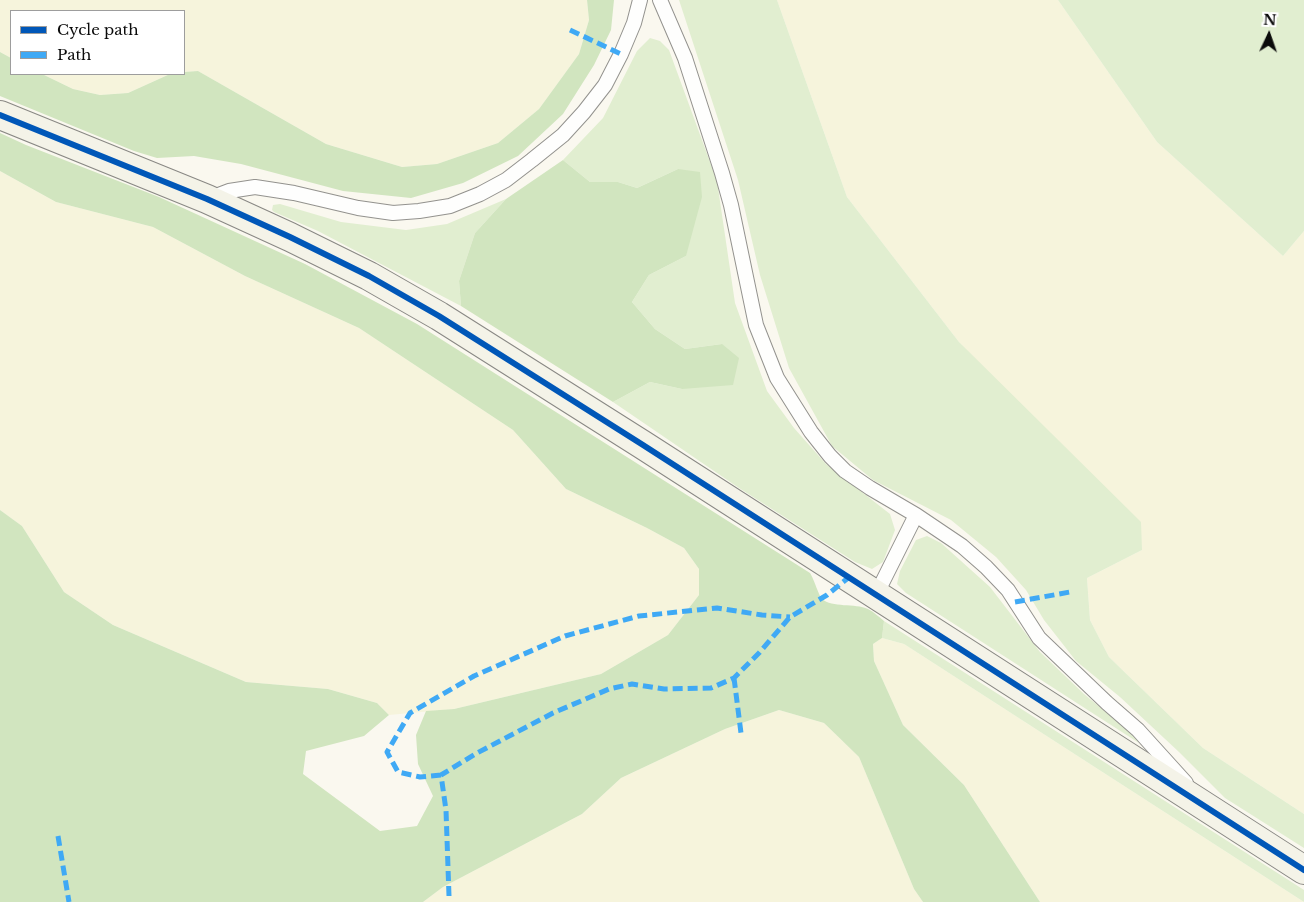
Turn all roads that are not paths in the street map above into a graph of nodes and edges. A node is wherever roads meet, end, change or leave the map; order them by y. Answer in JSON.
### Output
{"nodes":[{"id":1,"x":640,"y":0,"type":"edge"},
{"id":2,"x":660,"y":0,"type":"edge"},
{"id":3,"x":0,"y":115,"type":"edge"},
{"id":4,"x":207,"y":199,"type":"junction"},
{"id":5,"x":916,"y":515,"type":"junction"},
{"id":6,"x":876,"y":595,"type":"junction"},
{"id":7,"x":1208,"y":808,"type":"junction"},
{"id":8,"x":1304,"y":870,"type":"edge"}],
"edges":[{"from":1,"to":4,"type":"lane"},
{"from":2,"to":5,"type":"lane"},
{"from":3,"to":4,"type":"main road"},
{"from":4,"to":6,"type":"main road"},
{"from":5,"to":6,"type":"lane"},
{"from":5,"to":7,"type":"lane"},
{"from":6,"to":7,"type":"main road"},
{"from":7,"to":8,"type":"main road"}]}
